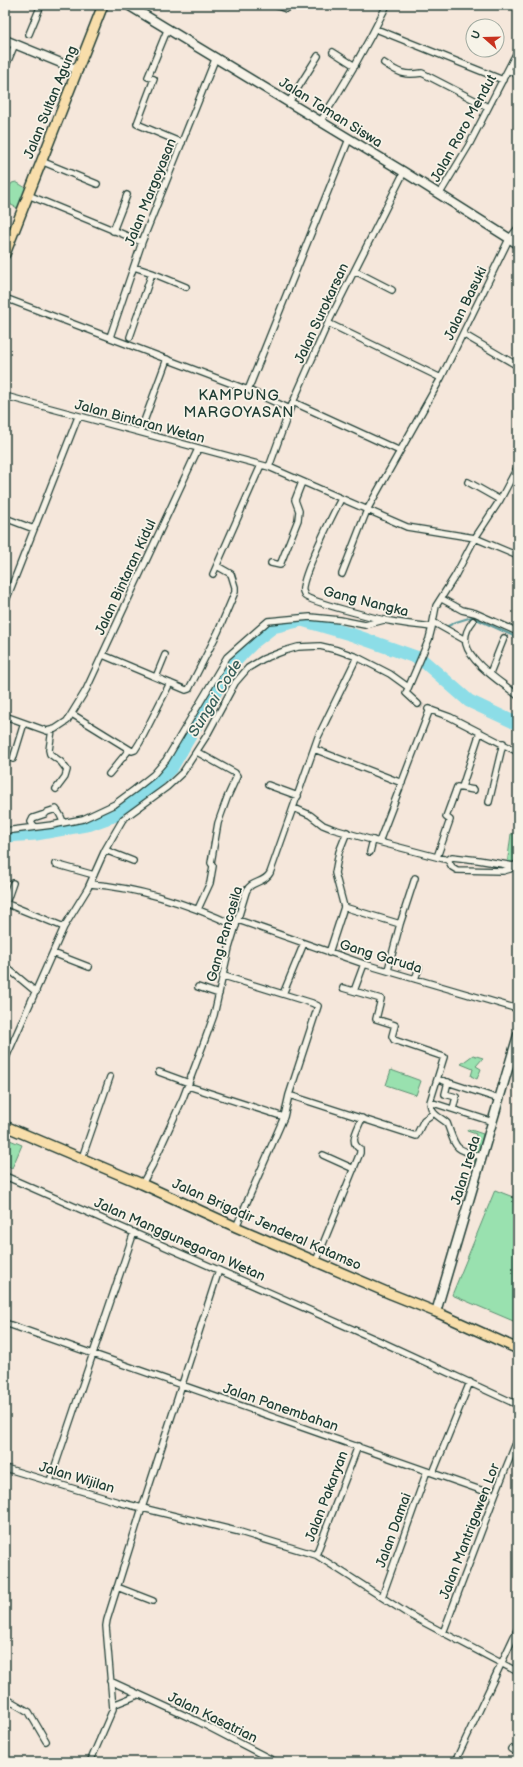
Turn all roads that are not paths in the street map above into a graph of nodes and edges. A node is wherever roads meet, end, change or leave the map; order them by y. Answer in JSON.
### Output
{"nodes":[{"id":1,"x":40,"y":5,"type":"edge"},
{"id":2,"x":103,"y":5,"type":"edge"},
{"id":3,"x":128,"y":5,"type":"edge"},
{"id":4,"x":276,"y":5,"type":"edge"},
{"id":5,"x":293,"y":5,"type":"edge"},
{"id":6,"x":387,"y":5,"type":"edge"},
{"id":7,"x":168,"y":28,"type":"junction"},
{"id":8,"x":376,"y":29,"type":"junction"},
{"id":9,"x":29,"y":34,"type":"dead end"},
{"id":10,"x":5,"y":40,"type":"edge"},
{"id":11,"x":15,"y":44,"type":"junction"},
{"id":12,"x":518,"y":50,"type":"edge"},
{"id":13,"x":332,"y":52,"type":"dead end"},
{"id":14,"x":318,"y":56,"type":"dead end"},
{"id":15,"x":216,"y":57,"type":"junction"},
{"id":16,"x":384,"y":63,"type":"dead end"},
{"id":17,"x":355,"y":66,"type":"junction"},
{"id":18,"x":5,"y":68,"type":"edge"},
{"id":19,"x":78,"y":70,"type":"junction"},
{"id":20,"x":508,"y":70,"type":"junction"},
{"id":21,"x":518,"y":75,"type":"edge"},
{"id":22,"x":503,"y":80,"type":"junction"},
{"id":23,"x":289,"y":102,"type":"junction"},
{"id":24,"x":488,"y":107,"type":"junction"},
{"id":25,"x":320,"y":122,"type":"junction"},
{"id":26,"x":349,"y":139,"type":"junction"},
{"id":27,"x":182,"y":143,"type":"junction"},
{"id":28,"x":42,"y":161,"type":"junction"},
{"id":29,"x":404,"y":172,"type":"junction"},
{"id":30,"x":97,"y":184,"type":"dead end"},
{"id":31,"x":28,"y":195,"type":"junction"},
{"id":32,"x":127,"y":195,"type":"dead end"},
{"id":33,"x":439,"y":196,"type":"junction"},
{"id":34,"x":518,"y":228,"type":"edge"},
{"id":35,"x":113,"y":231,"type":"junction"},
{"id":36,"x":509,"y":239,"type":"junction"},
{"id":37,"x":142,"y":242,"type":"junction"},
{"id":38,"x":518,"y":244,"type":"edge"},
{"id":39,"x":5,"y":254,"type":"edge"},
{"id":40,"x":134,"y":267,"type":"junction"},
{"id":41,"x":354,"y":270,"type":"junction"},
{"id":42,"x":152,"y":273,"type":"junction"},
{"id":43,"x":186,"y":287,"type":"dead end"},
{"id":44,"x":392,"y":290,"type":"dead end"},
{"id":45,"x":5,"y":298,"type":"edge"},
{"id":46,"x":328,"y":323,"type":"junction"},
{"id":47,"x":463,"y":334,"type":"junction"},
{"id":48,"x":110,"y":337,"type":"junction"},
{"id":49,"x":130,"y":337,"type":"dead end"},
{"id":50,"x":167,"y":359,"type":"junction"},
{"id":51,"x":518,"y":366,"type":"edge"},
{"id":52,"x":441,"y":378,"type":"junction"},
{"id":53,"x":248,"y":390,"type":"junction"},
{"id":54,"x":5,"y":396,"type":"edge"},
{"id":55,"x":293,"y":402,"type":"junction"},
{"id":56,"x":290,"y":409,"type":"junction"},
{"id":57,"x":78,"y":417,"type":"junction"},
{"id":58,"x":140,"y":432,"type":"junction"},
{"id":59,"x":198,"y":449,"type":"junction"},
{"id":60,"x":400,"y":451,"type":"junction"},
{"id":61,"x":261,"y":465,"type":"junction"},
{"id":62,"x":518,"y":466,"type":"edge"},
{"id":63,"x":269,"y":467,"type":"junction"},
{"id":64,"x":302,"y":482,"type":"junction"},
{"id":65,"x":468,"y":482,"type":"dead end"},
{"id":66,"x":341,"y":499,"type":"junction"},
{"id":67,"x":500,"y":500,"type":"junction"},
{"id":68,"x":368,"y":510,"type":"junction"},
{"id":69,"x":5,"y":518,"type":"edge"},
{"id":70,"x":34,"y":529,"type":"junction"},
{"id":71,"x":475,"y":538,"type":"junction"},
{"id":72,"x":518,"y":556,"type":"edge"},
{"id":73,"x":271,"y":563,"type":"dead end"},
{"id":74,"x":217,"y":566,"type":"junction"},
{"id":75,"x":213,"y":574,"type":"dead end"},
{"id":76,"x":342,"y":574,"type":"dead end"},
{"id":77,"x":442,"y":599,"type":"junction"},
{"id":78,"x":5,"y":603,"type":"edge"},
{"id":79,"x":384,"y":620,"type":"junction"},
{"id":80,"x":473,"y":621,"type":"dead end"},
{"id":81,"x":433,"y":624,"type":"junction"},
{"id":82,"x":518,"y":632,"type":"edge"},
{"id":83,"x":504,"y":638,"type":"dead end"},
{"id":84,"x":465,"y":640,"type":"junction"},
{"id":85,"x":103,"y":655,"type":"junction"},
{"id":86,"x":165,"y":655,"type":"dead end"},
{"id":87,"x":356,"y":657,"type":"junction"},
{"id":88,"x":490,"y":673,"type":"junction"},
{"id":89,"x":156,"y":677,"type":"junction"},
{"id":90,"x":170,"y":683,"type":"junction"},
{"id":91,"x":409,"y":685,"type":"junction"},
{"id":92,"x":517,"y":694,"type":"edge"},
{"id":93,"x":418,"y":704,"type":"tunnel mouth"},
{"id":94,"x":72,"y":714,"type":"junction"},
{"id":95,"x":5,"y":716,"type":"edge"},
{"id":96,"x":24,"y":723,"type":"junction"},
{"id":97,"x":52,"y":730,"type":"junction"},
{"id":98,"x":480,"y":732,"type":"junction"},
{"id":99,"x":503,"y":743,"type":"junction"},
{"id":100,"x":130,"y":750,"type":"junction"},
{"id":101,"x":314,"y":750,"type":"junction"},
{"id":102,"x":197,"y":752,"type":"junction"},
{"id":103,"x":518,"y":752,"type":"edge"},
{"id":104,"x":13,"y":759,"type":"dead end"},
{"id":105,"x":109,"y":774,"type":"dead end"},
{"id":106,"x":402,"y":783,"type":"junction"},
{"id":107,"x":268,"y":785,"type":"dead end"},
{"id":108,"x":462,"y":787,"type":"junction"},
{"id":109,"x":56,"y":789,"type":"dead end"},
{"id":110,"x":474,"y":790,"type":"dead end"},
{"id":111,"x":298,"y":796,"type":"junction"},
{"id":112,"x":489,"y":802,"type":"dead end"},
{"id":113,"x":294,"y":808,"type":"junction"},
{"id":114,"x":63,"y":823,"type":"junction"},
{"id":115,"x":35,"y":828,"type":"junction"},
{"id":116,"x":5,"y":831,"type":"edge"},
{"id":117,"x":347,"y":832,"type":"junction"},
{"id":118,"x":373,"y":840,"type":"junction"},
{"id":119,"x":379,"y":842,"type":"junction"},
{"id":120,"x":105,"y":850,"type":"junction"},
{"id":121,"x":370,"y":852,"type":"dead end"},
{"id":122,"x":437,"y":857,"type":"junction"},
{"id":123,"x":448,"y":860,"type":"junction"},
{"id":124,"x":133,"y":861,"type":"dead end"},
{"id":125,"x":55,"y":864,"type":"dead end"},
{"id":126,"x":516,"y":865,"type":"edge"},
{"id":127,"x":94,"y":875,"type":"junction"},
{"id":128,"x":415,"y":878,"type":"dead end"},
{"id":129,"x":13,"y":883,"type":"dead end"},
{"id":130,"x":90,"y":884,"type":"junction"},
{"id":131,"x":5,"y":903,"type":"edge"},
{"id":132,"x":344,"y":907,"type":"junction"},
{"id":133,"x":198,"y":909,"type":"junction"},
{"id":134,"x":238,"y":920,"type":"junction"},
{"id":135,"x":400,"y":924,"type":"junction"},
{"id":136,"x":236,"y":926,"type":"junction"},
{"id":137,"x":64,"y":927,"type":"junction"},
{"id":138,"x":304,"y":943,"type":"junction"},
{"id":139,"x":54,"y":953,"type":"junction"},
{"id":140,"x":329,"y":953,"type":"junction"},
{"id":141,"x":364,"y":964,"type":"junction"},
{"id":142,"x":5,"y":966,"type":"edge"},
{"id":143,"x":89,"y":967,"type":"dead end"},
{"id":144,"x":418,"y":968,"type":"dead end"},
{"id":145,"x":388,"y":970,"type":"junction"},
{"id":146,"x":224,"y":976,"type":"junction"},
{"id":147,"x":415,"y":979,"type":"junction"},
{"id":148,"x":198,"y":987,"type":"dead end"},
{"id":149,"x":343,"y":988,"type":"dead end"},
{"id":150,"x":354,"y":991,"type":"junction"},
{"id":151,"x":36,"y":992,"type":"junction"},
{"id":152,"x":219,"y":994,"type":"junction"},
{"id":153,"x":283,"y":994,"type":"junction"},
{"id":154,"x":518,"y":1009,"type":"edge"},
{"id":155,"x":518,"y":1035,"type":"edge"},
{"id":156,"x":5,"y":1060,"type":"edge"},
{"id":157,"x":158,"y":1072,"type":"dead end"},
{"id":158,"x":110,"y":1077,"type":"dead end"},
{"id":159,"x":438,"y":1079,"type":"junction"},
{"id":160,"x":448,"y":1082,"type":"junction"},
{"id":161,"x":189,"y":1084,"type":"junction"},
{"id":162,"x":289,"y":1095,"type":"junction"},
{"id":163,"x":499,"y":1099,"type":"junction"},
{"id":164,"x":430,"y":1102,"type":"junction"},
{"id":165,"x":452,"y":1109,"type":"junction"},
{"id":166,"x":434,"y":1113,"type":"junction"},
{"id":167,"x":284,"y":1117,"type":"junction"},
{"id":168,"x":362,"y":1118,"type":"junction"},
{"id":169,"x":493,"y":1122,"type":"junction"},
{"id":170,"x":5,"y":1126,"type":"edge"},
{"id":171,"x":323,"y":1155,"type":"dead end"},
{"id":172,"x":482,"y":1157,"type":"junction"},
{"id":173,"x":82,"y":1158,"type":"junction"},
{"id":174,"x":354,"y":1169,"type":"junction"},
{"id":175,"x":5,"y":1176,"type":"edge"},
{"id":176,"x":142,"y":1184,"type":"junction"},
{"id":177,"x":236,"y":1227,"type":"junction"},
{"id":178,"x":134,"y":1232,"type":"junction"},
{"id":179,"x":316,"y":1261,"type":"junction"},
{"id":180,"x":219,"y":1270,"type":"junction"},
{"id":181,"x":436,"y":1312,"type":"junction"},
{"id":182,"x":5,"y":1323,"type":"edge"},
{"id":183,"x":518,"y":1349,"type":"edge"},
{"id":184,"x":92,"y":1354,"type":"junction"},
{"id":185,"x":470,"y":1382,"type":"junction"},
{"id":186,"x":183,"y":1384,"type":"junction"},
{"id":187,"x":518,"y":1405,"type":"edge"},
{"id":188,"x":518,"y":1438,"type":"edge"},
{"id":189,"x":358,"y":1446,"type":"junction"},
{"id":190,"x":5,"y":1468,"type":"edge"},
{"id":191,"x":430,"y":1472,"type":"junction"},
{"id":192,"x":50,"y":1481,"type":"junction"},
{"id":193,"x":494,"y":1495,"type":"junction"},
{"id":194,"x":142,"y":1508,"type":"junction"},
{"id":195,"x":316,"y":1555,"type":"junction"},
{"id":196,"x":117,"y":1587,"type":"junction"},
{"id":197,"x":382,"y":1597,"type":"junction"},
{"id":198,"x":153,"y":1601,"type":"dead end"},
{"id":199,"x":518,"y":1628,"type":"edge"},
{"id":200,"x":443,"y":1633,"type":"junction"},
{"id":201,"x":501,"y":1664,"type":"junction"},
{"id":202,"x":518,"y":1672,"type":"edge"},
{"id":203,"x":110,"y":1681,"type":"junction"},
{"id":204,"x":138,"y":1695,"type":"junction"},
{"id":205,"x":5,"y":1698,"type":"edge"},
{"id":206,"x":113,"y":1705,"type":"junction"},
{"id":207,"x":46,"y":1741,"type":"dead end"},
{"id":208,"x":510,"y":1749,"type":"dead end"},
{"id":209,"x":518,"y":1753,"type":"edge"},
{"id":210,"x":90,"y":1762,"type":"edge"},
{"id":211,"x":276,"y":1762,"type":"edge"},
{"id":212,"x":454,"y":1762,"type":"edge"}],
"edges":[{"from":1,"to":9,"type":"street"},
{"from":2,"to":19,"type":"main road","name":"Jalan Sultan Agung"},
{"from":3,"to":7,"type":"main road","name":"Jalan Taman Siswa"},
{"from":4,"to":5,"type":"street"},
{"from":6,"to":8,"type":"street"},
{"from":7,"to":15,"type":"main road","name":"Jalan Taman Siswa"},
{"from":7,"to":27,"type":"street"},
{"from":8,"to":17,"type":"street"},
{"from":8,"to":22,"type":"street"},
{"from":10,"to":11,"type":"main road"},
{"from":11,"to":18,"type":"street"},
{"from":11,"to":19,"type":"main road"},
{"from":12,"to":20,"type":"street","name":"Jalan Roro Mendut"},
{"from":13,"to":17,"type":"street"},
{"from":14,"to":23,"type":"street"},
{"from":15,"to":23,"type":"main road","name":"Jalan Taman Siswa"},
{"from":15,"to":27,"type":"street","name":"Jalan Margoyasan"},
{"from":16,"to":24,"type":"street"},
{"from":17,"to":25,"type":"street"},
{"from":19,"to":28,"type":"main road","name":"Jalan Sultan Agung"},
{"from":20,"to":21,"type":"street"},
{"from":20,"to":22,"type":"street","name":"Jalan Roro Mendut"},
{"from":22,"to":24,"type":"street","name":"Jalan Roro Mendut"},
{"from":23,"to":25,"type":"main road","name":"Jalan Taman Siswa"},
{"from":24,"to":33,"type":"street","name":"Jalan Roro Mendut"},
{"from":25,"to":26,"type":"main road","name":"Jalan Taman Siswa"},
{"from":26,"to":29,"type":"main road","name":"Jalan Taman Siswa"},
{"from":26,"to":53,"type":"street"},
{"from":27,"to":37,"type":"street","name":"Jalan Margoyasan"},
{"from":28,"to":30,"type":"street"},
{"from":28,"to":31,"type":"main road","name":"Jalan Sultan Agung"},
{"from":29,"to":33,"type":"main road","name":"Jalan Taman Siswa"},
{"from":29,"to":41,"type":"street","name":"Jalan Surokarsan"},
{"from":31,"to":35,"type":"street"},
{"from":31,"to":39,"type":"main road","name":"Jalan Sultan Agung"},
{"from":32,"to":35,"type":"street"},
{"from":33,"to":36,"type":"main road","name":"Jalan Taman Siswa"},
{"from":34,"to":36,"type":"street","name":"Jalan Basuki"},
{"from":35,"to":37,"type":"street"},
{"from":36,"to":38,"type":"main road","name":"Jalan Taman Siswa"},
{"from":36,"to":47,"type":"street","name":"Jalan Basuki"},
{"from":37,"to":40,"type":"street","name":"Jalan Margoyasan"},
{"from":40,"to":42,"type":"street"},
{"from":40,"to":48,"type":"street","name":"Jalan Margoyasan"},
{"from":41,"to":44,"type":"street"},
{"from":41,"to":46,"type":"street","name":"Jalan Surokarsan"},
{"from":42,"to":43,"type":"street"},
{"from":42,"to":49,"type":"street"},
{"from":45,"to":48,"type":"street"},
{"from":46,"to":52,"type":"street"},
{"from":46,"to":55,"type":"street","name":"Jalan Surokarsan"},
{"from":47,"to":51,"type":"street"},
{"from":47,"to":52,"type":"street","name":"Jalan Basuki"},
{"from":48,"to":50,"type":"street"},
{"from":50,"to":53,"type":"street"},
{"from":50,"to":58,"type":"street"},
{"from":52,"to":60,"type":"street","name":"Jalan Basuki"},
{"from":53,"to":56,"type":"street"},
{"from":54,"to":57,"type":"street","name":"Jalan Bintaran Wetan"},
{"from":55,"to":56,"type":"street","name":"Jalan Surokarsan"},
{"from":55,"to":60,"type":"street"},
{"from":56,"to":63,"type":"street","name":"Jalan Surokarsan"},
{"from":57,"to":58,"type":"street","name":"Jalan Bintaran Wetan"},
{"from":57,"to":70,"type":"street"},
{"from":58,"to":59,"type":"street","name":"Jalan Bintaran Wetan"},
{"from":59,"to":61,"type":"street","name":"Jalan Bintaran Wetan"},
{"from":59,"to":85,"type":"street","name":"Jalan Bintaran Kidul"},
{"from":60,"to":68,"type":"street","name":"Jalan Basuki"},
{"from":61,"to":63,"type":"street","name":"Jalan Bintaran Wetan"},
{"from":61,"to":74,"type":"street"},
{"from":62,"to":67,"type":"street"},
{"from":63,"to":64,"type":"street","name":"Jalan Bintaran Wetan"},
{"from":64,"to":66,"type":"street","name":"Jalan Bintaran Wetan"},
{"from":64,"to":73,"type":"street"},
{"from":65,"to":67,"type":"street"},
{"from":66,"to":68,"type":"street","name":"Jalan Bintaran Wetan"},
{"from":66,"to":79,"type":"street","name":"Gang Nangka"},
{"from":67,"to":71,"type":"street"},
{"from":68,"to":71,"type":"street","name":"Jalan Bintaran Wetan"},
{"from":68,"to":76,"type":"street","name":"Jalan Basuki"},
{"from":69,"to":70,"type":"street"},
{"from":70,"to":78,"type":"street"},
{"from":71,"to":72,"type":"street","name":"Jalan Bintaran Wetan"},
{"from":71,"to":77,"type":"street"},
{"from":74,"to":75,"type":"street"},
{"from":74,"to":90,"type":"street"},
{"from":77,"to":81,"type":"street"},
{"from":77,"to":82,"type":"street"},
{"from":79,"to":81,"type":"street","name":"Gang Nangka"},
{"from":79,"to":114,"type":"street"},
{"from":80,"to":84,"type":"street"},
{"from":81,"to":84,"type":"street"},
{"from":81,"to":91,"type":"street"},
{"from":83,"to":88,"type":"street"},
{"from":84,"to":88,"type":"street"},
{"from":85,"to":89,"type":"street"},
{"from":85,"to":94,"type":"street","name":"Jalan Bintaran Kidul"},
{"from":86,"to":89,"type":"street"},
{"from":87,"to":91,"type":"street"},
{"from":87,"to":101,"type":"street","name":"Gang Pancasila"},
{"from":87,"to":102,"type":"street"},
{"from":88,"to":92,"type":"street"},
{"from":89,"to":90,"type":"street"},
{"from":90,"to":100,"type":"street"},
{"from":91,"to":93,"type":"street"},
{"from":94,"to":97,"type":"street","name":"Jalan Bintaran Kidul"},
{"from":94,"to":100,"type":"street"},
{"from":95,"to":96,"type":"street"},
{"from":96,"to":97,"type":"street"},
{"from":96,"to":104,"type":"street"},
{"from":97,"to":109,"type":"street"},
{"from":98,"to":99,"type":"street"},
{"from":98,"to":106,"type":"street"},
{"from":98,"to":108,"type":"street"},
{"from":99,"to":103,"type":"street"},
{"from":99,"to":112,"type":"street"},
{"from":100,"to":105,"type":"street"},
{"from":101,"to":106,"type":"street"},
{"from":101,"to":111,"type":"street","name":"Gang Pancasila"},
{"from":102,"to":120,"type":"street"},
{"from":102,"to":133,"type":"street"},
{"from":106,"to":119,"type":"street"},
{"from":107,"to":111,"type":"street"},
{"from":108,"to":110,"type":"street"},
{"from":108,"to":122,"type":"street"},
{"from":111,"to":113,"type":"street","name":"Gang Pancasila"},
{"from":113,"to":117,"type":"street"},
{"from":113,"to":134,"type":"street","name":"Gang Pancasila"},
{"from":114,"to":115,"type":"street"},
{"from":114,"to":115,"type":"street"},
{"from":115,"to":116,"type":"street"},
{"from":117,"to":118,"type":"street"},
{"from":117,"to":132,"type":"street"},
{"from":118,"to":119,"type":"street"},
{"from":118,"to":121,"type":"street"},
{"from":119,"to":122,"type":"street"},
{"from":120,"to":124,"type":"street"},
{"from":120,"to":127,"type":"street"},
{"from":122,"to":123,"type":"street"},
{"from":123,"to":126,"type":"street"},
{"from":123,"to":126,"type":"street"},
{"from":125,"to":127,"type":"street"},
{"from":127,"to":130,"type":"street"},
{"from":128,"to":135,"type":"street"},
{"from":129,"to":131,"type":"street"},
{"from":130,"to":133,"type":"street"},
{"from":130,"to":137,"type":"street"},
{"from":131,"to":137,"type":"street"},
{"from":132,"to":135,"type":"street"},
{"from":132,"to":140,"type":"street"},
{"from":133,"to":136,"type":"street"},
{"from":134,"to":136,"type":"street","name":"Gang Pancasila"},
{"from":134,"to":138,"type":"street","name":"Gang Garuda"},
{"from":135,"to":145,"type":"street"},
{"from":136,"to":146,"type":"street","name":"Gang Pancasila"},
{"from":137,"to":139,"type":"street"},
{"from":138,"to":140,"type":"street","name":"Gang Garuda"},
{"from":138,"to":153,"type":"street"},
{"from":139,"to":143,"type":"street"},
{"from":139,"to":151,"type":"street"},
{"from":140,"to":141,"type":"street","name":"Gang Garuda"},
{"from":141,"to":145,"type":"street","name":"Gang Garuda"},
{"from":141,"to":150,"type":"street"},
{"from":142,"to":151,"type":"street"},
{"from":144,"to":147,"type":"street"},
{"from":145,"to":147,"type":"street","name":"Gang Garuda"},
{"from":146,"to":152,"type":"street","name":"Gang Pancasila"},
{"from":146,"to":153,"type":"street"},
{"from":147,"to":154,"type":"street","name":"Gang Garuda"},
{"from":148,"to":152,"type":"street"},
{"from":149,"to":150,"type":"street"},
{"from":150,"to":159,"type":"street"},
{"from":151,"to":156,"type":"street"},
{"from":152,"to":161,"type":"street","name":"Gang Pancasila"},
{"from":153,"to":162,"type":"street"},
{"from":155,"to":163,"type":"main road","name":"Jalan Ireda"},
{"from":157,"to":161,"type":"street"},
{"from":158,"to":173,"type":"street"},
{"from":159,"to":160,"type":"street"},
{"from":159,"to":164,"type":"street"},
{"from":160,"to":163,"type":"street"},
{"from":160,"to":165,"type":"street"},
{"from":161,"to":167,"type":"street"},
{"from":161,"to":176,"type":"street","name":"Gang Pancasila"},
{"from":162,"to":167,"type":"street"},
{"from":162,"to":168,"type":"street"},
{"from":163,"to":169,"type":"main road","name":"Jalan Ireda"},
{"from":164,"to":165,"type":"street"},
{"from":164,"to":166,"type":"street"},
{"from":165,"to":169,"type":"street"},
{"from":166,"to":168,"type":"street"},
{"from":166,"to":172,"type":"street"},
{"from":167,"to":177,"type":"street"},
{"from":168,"to":174,"type":"street"},
{"from":169,"to":172,"type":"main road","name":"Jalan Ireda"},
{"from":170,"to":173,"type":"main road","name":"Jalan Brigadir Jenderal Katamso"},
{"from":171,"to":174,"type":"street"},
{"from":172,"to":181,"type":"main road","name":"Jalan Ireda"},
{"from":173,"to":176,"type":"main road","name":"Jalan Brigadir Jenderal Katamso"},
{"from":174,"to":179,"type":"street"},
{"from":175,"to":178,"type":"street","name":"Jalan Manggunegaran Wetan"},
{"from":176,"to":177,"type":"main road","name":"Jalan Brigadir Jenderal Katamso"},
{"from":177,"to":179,"type":"main road","name":"Jalan Brigadir Jenderal Katamso"},
{"from":178,"to":180,"type":"street","name":"Jalan Manggunegaran Wetan"},
{"from":178,"to":184,"type":"street"},
{"from":179,"to":181,"type":"main road","name":"Jalan Brigadir Jenderal Katamso"},
{"from":180,"to":185,"type":"street","name":"Jalan Manggunegaran Wetan"},
{"from":180,"to":186,"type":"street"},
{"from":181,"to":183,"type":"main road","name":"Jalan Brigadir Jenderal Katamso"},
{"from":182,"to":184,"type":"street","name":"Jalan Panembahan"},
{"from":184,"to":186,"type":"street","name":"Jalan Panembahan"},
{"from":184,"to":192,"type":"street"},
{"from":185,"to":187,"type":"street","name":"Jalan Manggunegaran Wetan"},
{"from":185,"to":191,"type":"street","name":"Jalan Damai"},
{"from":186,"to":189,"type":"street","name":"Jalan Panembahan"},
{"from":186,"to":194,"type":"street"},
{"from":188,"to":193,"type":"street","name":"Jalan Mantrigawen Lor"},
{"from":189,"to":191,"type":"street","name":"Jalan Panembahan"},
{"from":189,"to":195,"type":"street","name":"Jalan Pakaryan"},
{"from":190,"to":192,"type":"street","name":"Jalan Wijilan"},
{"from":191,"to":193,"type":"street","name":"Jalan Panembahan"},
{"from":191,"to":197,"type":"street","name":"Jalan Damai"},
{"from":192,"to":194,"type":"street","name":"Jalan Wijilan"},
{"from":193,"to":200,"type":"street","name":"Jalan Mantrigawen Lor"},
{"from":194,"to":195,"type":"street","name":"Jalan Wijilan"},
{"from":194,"to":196,"type":"street"},
{"from":195,"to":197,"type":"street","name":"Jalan Wijilan"},
{"from":196,"to":198,"type":"street"},
{"from":196,"to":203,"type":"street"},
{"from":197,"to":200,"type":"street","name":"Jalan Wijilan"},
{"from":199,"to":201,"type":"street"},
{"from":200,"to":201,"type":"street","name":"Jalan Wijilan"},
{"from":201,"to":202,"type":"street","name":"Jalan Wijilan"},
{"from":201,"to":212,"type":"street"},
{"from":203,"to":204,"type":"street","name":"Jalan Kasatrian"},
{"from":203,"to":206,"type":"street"},
{"from":204,"to":206,"type":"street"},
{"from":204,"to":211,"type":"street","name":"Jalan Kasatrian"},
{"from":205,"to":207,"type":"street"},
{"from":206,"to":210,"type":"street"},
{"from":208,"to":209,"type":"street"}]}
